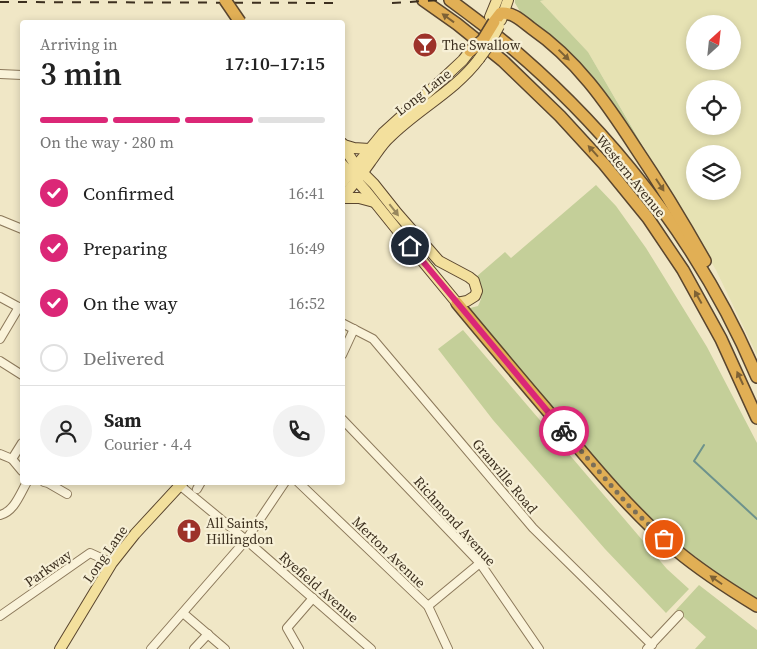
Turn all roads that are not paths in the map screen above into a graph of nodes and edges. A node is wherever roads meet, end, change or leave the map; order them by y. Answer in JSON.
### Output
{"nodes":[{"id":1,"x":225,"y":0,"type":"edge"},
{"id":2,"x":233,"y":0,"type":"edge"},
{"id":3,"x":423,"y":0,"type":"edge"},
{"id":4,"x":450,"y":0,"type":"edge"},
{"id":5,"x":497,"y":0,"type":"edge"},
{"id":6,"x":508,"y":0,"type":"edge"},
{"id":7,"x":504,"y":12,"type":"junction"},
{"id":8,"x":242,"y":20,"type":"edge"},
{"id":9,"x":243,"y":20,"type":"edge"},
{"id":10,"x":494,"y":22,"type":"junction"},
{"id":11,"x":470,"y":51,"type":"joint"},
{"id":12,"x":0,"y":74,"type":"edge"},
{"id":13,"x":20,"y":75,"type":"edge"},
{"id":14,"x":345,"y":145,"type":"edge"},
{"id":15,"x":345,"y":148,"type":"edge"},
{"id":16,"x":369,"y":149,"type":"junction"},
{"id":17,"x":345,"y":166,"type":"edge"},
{"id":18,"x":356,"y":173,"type":"junction"},
{"id":19,"x":345,"y":181,"type":"edge"},
{"id":20,"x":345,"y":192,"type":"edge"},
{"id":21,"x":345,"y":197,"type":"edge"},
{"id":22,"x":374,"y":202,"type":"junction"},
{"id":23,"x":0,"y":220,"type":"edge"},
{"id":24,"x":20,"y":228,"type":"edge"},
{"id":25,"x":0,"y":297,"type":"edge"},
{"id":26,"x":457,"y":303,"type":"junction"},
{"id":27,"x":20,"y":307,"type":"edge"},
{"id":28,"x":20,"y":309,"type":"edge"},
{"id":29,"x":345,"y":324,"type":"edge"},
{"id":30,"x":354,"y":329,"type":"junction"},
{"id":31,"x":735,"y":331,"type":"junction"},
{"id":32,"x":0,"y":339,"type":"edge"},
{"id":33,"x":345,"y":348,"type":"edge"},
{"id":34,"x":0,"y":361,"type":"edge"},
{"id":35,"x":20,"y":374,"type":"edge"},
{"id":36,"x":757,"y":378,"type":"edge"},
{"id":37,"x":757,"y":418,"type":"edge"},
{"id":38,"x":345,"y":422,"type":"edge"},
{"id":39,"x":20,"y":446,"type":"edge"},
{"id":40,"x":0,"y":454,"type":"edge"},
{"id":41,"x":12,"y":459,"type":"junction"},
{"id":42,"x":20,"y":469,"type":"edge"},
{"id":43,"x":25,"y":485,"type":"edge"},
{"id":44,"x":51,"y":485,"type":"edge"},
{"id":45,"x":179,"y":485,"type":"edge"},
{"id":46,"x":181,"y":485,"type":"edge"},
{"id":47,"x":283,"y":485,"type":"edge"},
{"id":48,"x":301,"y":485,"type":"edge"},
{"id":49,"x":67,"y":494,"type":"dead end"},
{"id":50,"x":0,"y":515,"type":"edge"},
{"id":51,"x":246,"y":540,"type":"junction"},
{"id":52,"x":112,"y":563,"type":"junction"},
{"id":53,"x":480,"y":563,"type":"junction"},
{"id":54,"x":313,"y":598,"type":"junction"},
{"id":55,"x":428,"y":606,"type":"junction"},
{"id":56,"x":757,"y":606,"type":"edge"},
{"id":57,"x":183,"y":613,"type":"junction"},
{"id":58,"x":679,"y":615,"type":"dead end"},
{"id":59,"x":0,"y":616,"type":"edge"},
{"id":60,"x":208,"y":634,"type":"junction"},
{"id":61,"x":650,"y":647,"type":"edge"},
{"id":62,"x":60,"y":649,"type":"edge"},
{"id":63,"x":151,"y":649,"type":"edge"},
{"id":64,"x":194,"y":649,"type":"edge"},
{"id":65,"x":225,"y":649,"type":"edge"},
{"id":66,"x":299,"y":649,"type":"edge"},
{"id":67,"x":371,"y":649,"type":"edge"},
{"id":68,"x":448,"y":649,"type":"edge"},
{"id":69,"x":539,"y":649,"type":"edge"}],
"edges":[{"from":1,"to":8,"type":"highway","bridge":true},
{"from":2,"to":9,"type":"highway"},
{"from":37,"to":3,"type":"highway","name":"Western Avenue","one_way":true},
{"from":4,"to":31,"type":"highway","name":"Western Avenue"},
{"from":5,"to":10,"type":"main road","name":"Long Lane"},
{"from":6,"to":7,"type":"main road"},
{"from":7,"to":10,"type":"highway"},
{"from":7,"to":31,"type":"highway","one_way":true},
{"from":10,"to":11,"type":"highway","bridge":true},
{"from":10,"to":18,"type":"main road","name":"Long Lane","bridge":true},
{"from":11,"to":16,"type":"main road","name":"Long Lane"},
{"from":12,"to":13,"type":"street"},
{"from":14,"to":16,"type":"main road"},
{"from":15,"to":18,"type":"main road"},
{"from":16,"to":18,"type":"main road","name":"Long Lane"},
{"from":17,"to":18,"type":"main road"},
{"from":18,"to":19,"type":"main road","name":"Long Lane"},
{"from":18,"to":20,"type":"main road","name":"Long Lane"},
{"from":18,"to":22,"type":"main road"},
{"from":18,"to":26,"type":"main road","one_way":true},
{"from":21,"to":22,"type":"main road"},
{"from":22,"to":26,"type":"main road"},
{"from":23,"to":24,"type":"street"},
{"from":25,"to":27,"type":"street"},
{"from":56,"to":26,"type":"highway","one_way":true},
{"from":28,"to":32,"type":"street"},
{"from":29,"to":30,"type":"street","name":"Granville Road"},
{"from":30,"to":33,"type":"street"},
{"from":30,"to":61,"type":"street","name":"Granville Road"},
{"from":31,"to":36,"type":"highway","name":"Western Avenue"},
{"from":34,"to":35,"type":"street"},
{"from":38,"to":53,"type":"street","name":"Richmond Avenue"},
{"from":39,"to":41,"type":"street"},
{"from":40,"to":41,"type":"street"},
{"from":41,"to":42,"type":"street"},
{"from":43,"to":50,"type":"street"},
{"from":44,"to":49,"type":"street"},
{"from":45,"to":52,"type":"main road","name":"Long Lane"},
{"from":46,"to":51,"type":"street","name":"Ryefield Avenue"},
{"from":47,"to":51,"type":"street"},
{"from":48,"to":55,"type":"street","name":"Merton Avenue"},
{"from":51,"to":54,"type":"street","name":"Ryefield Avenue"},
{"from":51,"to":57,"type":"street"},
{"from":52,"to":59,"type":"street","name":"Parkway"},
{"from":52,"to":62,"type":"main road","name":"Long Lane"},
{"from":53,"to":55,"type":"street"},
{"from":53,"to":69,"type":"street","name":"Richmond Avenue"},
{"from":54,"to":66,"type":"street"},
{"from":54,"to":67,"type":"street","name":"Ryefield Avenue"},
{"from":55,"to":68,"type":"street","name":"Merton Avenue"},
{"from":57,"to":60,"type":"street"},
{"from":57,"to":63,"type":"street"},
{"from":58,"to":61,"type":"street"},
{"from":60,"to":64,"type":"street"},
{"from":60,"to":65,"type":"street"}]}
